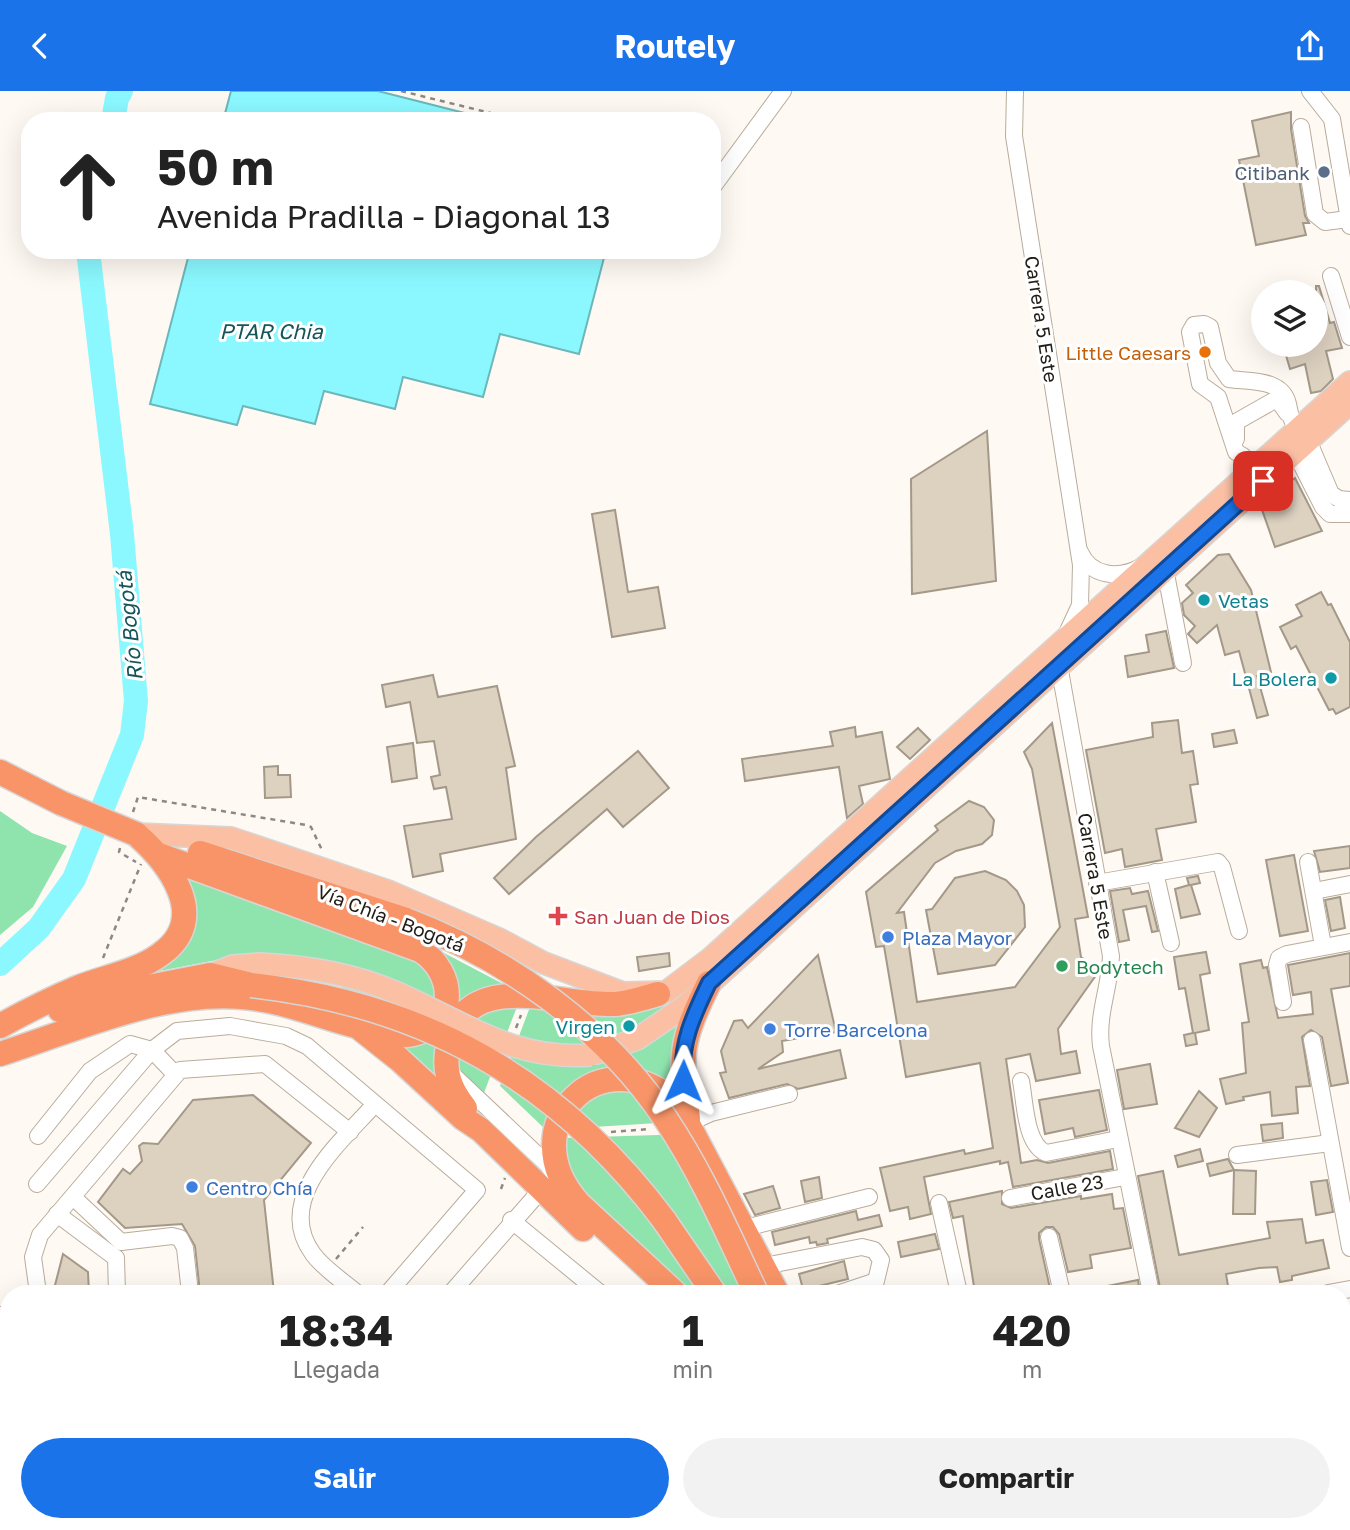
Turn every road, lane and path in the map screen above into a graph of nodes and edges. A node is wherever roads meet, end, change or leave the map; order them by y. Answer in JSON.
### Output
{"nodes":[{"id":1,"x":401,"y":91,"type":"edge"},
{"id":2,"x":782,"y":91,"type":"edge"},
{"id":3,"x":1015,"y":91,"type":"edge"},
{"id":4,"x":1310,"y":91,"type":"edge"},
{"id":5,"x":486,"y":112,"type":"edge"},
{"id":6,"x":1301,"y":127,"type":"dead end"},
{"id":7,"x":721,"y":176,"type":"edge"},
{"id":8,"x":1349,"y":223,"type":"edge"},
{"id":9,"x":1331,"y":276,"type":"dead end"},
{"id":10,"x":1350,"y":337,"type":"edge"},
{"id":11,"x":1350,"y":382,"type":"edge"},
{"id":12,"x":1350,"y":403,"type":"edge"},
{"id":13,"x":1297,"y":434,"type":"junction"},
{"id":14,"x":1244,"y":465,"type":"junction"},
{"id":15,"x":1350,"y":500,"type":"edge"},
{"id":16,"x":1350,"y":514,"type":"edge"},
{"id":17,"x":1078,"y":546,"type":"junction"},
{"id":18,"x":1143,"y":566,"type":"junction"},
{"id":19,"x":1165,"y":569,"type":"junction"},
{"id":20,"x":1062,"y":641,"type":"junction"},
{"id":21,"x":1182,"y":663,"type":"dead end"},
{"id":22,"x":1059,"y":665,"type":"junction"},
{"id":23,"x":0,"y":772,"type":"edge"},
{"id":24,"x":136,"y":834,"type":"junction"},
{"id":25,"x":150,"y":859,"type":"junction"},
{"id":26,"x":1308,"y":862,"type":"dead end"},
{"id":27,"x":1155,"y":872,"type":"junction"},
{"id":28,"x":1097,"y":883,"type":"junction"},
{"id":29,"x":1350,"y":884,"type":"edge"},
{"id":30,"x":1314,"y":891,"type":"junction"},
{"id":31,"x":1240,"y":931,"type":"dead end"},
{"id":32,"x":1350,"y":942,"type":"edge"},
{"id":33,"x":1171,"y":943,"type":"dead end"},
{"id":34,"x":1324,"y":946,"type":"junction"},
{"id":35,"x":102,"y":962,"type":"dead end"},
{"id":36,"x":255,"y":975,"type":"junction"},
{"id":37,"x":709,"y":983,"type":"junction"},
{"id":38,"x":658,"y":995,"type":"junction"},
{"id":39,"x":1283,"y":1002,"type":"dead end"},
{"id":40,"x":358,"y":1026,"type":"junction"},
{"id":41,"x":0,"y":1028,"type":"edge"},
{"id":42,"x":1312,"y":1040,"type":"dead end"},
{"id":43,"x":152,"y":1050,"type":"junction"},
{"id":44,"x":0,"y":1054,"type":"edge"},
{"id":45,"x":446,"y":1068,"type":"junction"},
{"id":46,"x":174,"y":1073,"type":"junction"},
{"id":47,"x":1021,"y":1081,"type":"dead end"},
{"id":48,"x":789,"y":1094,"type":"dead end"},
{"id":49,"x":375,"y":1104,"type":"junction"},
{"id":50,"x":689,"y":1123,"type":"junction"},
{"id":51,"x":481,"y":1130,"type":"junction"},
{"id":52,"x":350,"y":1132,"type":"junction"},
{"id":53,"x":38,"y":1136,"type":"dead end"},
{"id":54,"x":1118,"y":1139,"type":"junction"},
{"id":55,"x":1330,"y":1143,"type":"junction"},
{"id":56,"x":1237,"y":1155,"type":"dead end"},
{"id":57,"x":1125,"y":1177,"type":"junction"},
{"id":58,"x":37,"y":1184,"type":"dead end"},
{"id":59,"x":566,"y":1189,"type":"junction"},
{"id":60,"x":541,"y":1190,"type":"junction"},
{"id":61,"x":73,"y":1197,"type":"junction"},
{"id":62,"x":869,"y":1197,"type":"dead end"},
{"id":63,"x":1010,"y":1198,"type":"dead end"},
{"id":64,"x":939,"y":1203,"type":"dead end"},
{"id":65,"x":57,"y":1214,"type":"junction"},
{"id":66,"x":511,"y":1220,"type":"junction"},
{"id":67,"x":745,"y":1228,"type":"junction"},
{"id":68,"x":1049,"y":1237,"type":"dead end"},
{"id":69,"x":1350,"y":1248,"type":"edge"},
{"id":70,"x":119,"y":1250,"type":"junction"},
{"id":71,"x":764,"y":1266,"type":"junction"},
{"id":72,"x":36,"y":1285,"type":"edge"},
{"id":73,"x":117,"y":1285,"type":"edge"},
{"id":74,"x":189,"y":1285,"type":"edge"},
{"id":75,"x":348,"y":1285,"type":"edge"},
{"id":76,"x":395,"y":1285,"type":"edge"},
{"id":77,"x":458,"y":1285,"type":"edge"},
{"id":78,"x":590,"y":1285,"type":"edge"},
{"id":79,"x":644,"y":1285,"type":"edge"},
{"id":80,"x":667,"y":1285,"type":"edge"},
{"id":81,"x":709,"y":1285,"type":"edge"},
{"id":82,"x":752,"y":1285,"type":"edge"},
{"id":83,"x":773,"y":1285,"type":"edge"},
{"id":84,"x":862,"y":1285,"type":"edge"},
{"id":85,"x":957,"y":1285,"type":"edge"},
{"id":86,"x":1060,"y":1285,"type":"edge"},
{"id":87,"x":1149,"y":1285,"type":"edge"}],
"edges":[{"from":1,"to":5,"type":"path"},
{"from":2,"to":7,"type":"street"},
{"from":3,"to":17,"type":"street","name":"Carrera 5 Este"},
{"from":4,"to":8,"type":"street"},
{"from":6,"to":8,"type":"street"},
{"from":9,"to":10,"type":"street"},
{"from":11,"to":13,"type":"main road"},
{"from":12,"to":13,"type":"main road"},
{"from":13,"to":14,"type":"main road"},
{"from":13,"to":14,"type":"street"},
{"from":13,"to":14,"type":"street"},
{"from":13,"to":15,"type":"street"},
{"from":13,"to":16,"type":"street"},
{"from":13,"to":19,"type":"main road"},
{"from":14,"to":18,"type":"main road"},
{"from":17,"to":18,"type":"street"},
{"from":17,"to":20,"type":"street","name":"Carrera 5 Este"},
{"from":18,"to":20,"type":"main road"},
{"from":19,"to":21,"type":"street"},
{"from":19,"to":22,"type":"main road"},
{"from":20,"to":38,"type":"main road"},
{"from":22,"to":28,"type":"street","name":"Carrera 5 Este"},
{"from":22,"to":37,"type":"main road"},
{"from":23,"to":24,"type":"highway","name":"Vía Chía - Bogotá","bridge":true},
{"from":24,"to":25,"type":"highway"},
{"from":24,"to":38,"type":"main road"},
{"from":24,"to":82,"type":"highway","name":"Vía Chía - Bogotá","bridge":true},
{"from":25,"to":35,"type":"path"},
{"from":25,"to":40,"type":"highway"},
{"from":25,"to":41,"type":"highway"},
{"from":26,"to":30,"type":"street"},
{"from":27,"to":28,"type":"street"},
{"from":27,"to":31,"type":"street"},
{"from":27,"to":33,"type":"street"},
{"from":28,"to":54,"type":"street","name":"Carrera 5 Este"},
{"from":29,"to":30,"type":"street"},
{"from":30,"to":34,"type":"street"},
{"from":32,"to":34,"type":"street"},
{"from":34,"to":39,"type":"street"},
{"from":36,"to":37,"type":"main road","bridge":true},
{"from":36,"to":41,"type":"highway"},
{"from":36,"to":81,"type":"highway","bridge":true},
{"from":37,"to":50,"type":"highway"},
{"from":38,"to":45,"type":"highway"},
{"from":40,"to":44,"type":"highway"},
{"from":40,"to":51,"type":"highway"},
{"from":42,"to":55,"type":"street"},
{"from":43,"to":46,"type":"street"},
{"from":43,"to":49,"type":"street"},
{"from":43,"to":53,"type":"street"},
{"from":43,"to":58,"type":"street"},
{"from":45,"to":51,"type":"highway"},
{"from":45,"to":59,"type":"street"},
{"from":46,"to":52,"type":"street"},
{"from":46,"to":61,"type":"street"},
{"from":47,"to":54,"type":"street"},
{"from":48,"to":50,"type":"street"},
{"from":49,"to":52,"type":"street"},
{"from":49,"to":76,"type":"street"},
{"from":50,"to":59,"type":"highway"},
{"from":50,"to":67,"type":"highway"},
{"from":51,"to":60,"type":"highway"},
{"from":52,"to":75,"type":"street"},
{"from":54,"to":57,"type":"street","name":"Carrera 5 Este"},
{"from":55,"to":56,"type":"street"},
{"from":55,"to":69,"type":"street"},
{"from":57,"to":63,"type":"street","name":"Calle 23"},
{"from":57,"to":87,"type":"street","name":"Carrera 5 Este"},
{"from":59,"to":80,"type":"highway"},
{"from":60,"to":66,"type":"street"},
{"from":60,"to":79,"type":"highway"},
{"from":61,"to":65,"type":"street"},
{"from":61,"to":70,"type":"street"},
{"from":62,"to":67,"type":"street"},
{"from":64,"to":85,"type":"street"},
{"from":65,"to":70,"type":"street"},
{"from":65,"to":72,"type":"street"},
{"from":66,"to":77,"type":"street"},
{"from":66,"to":78,"type":"street"},
{"from":67,"to":71,"type":"highway"},
{"from":68,"to":86,"type":"street"},
{"from":70,"to":73,"type":"street"},
{"from":70,"to":74,"type":"street"},
{"from":71,"to":83,"type":"highway"},
{"from":71,"to":84,"type":"street"}]}
